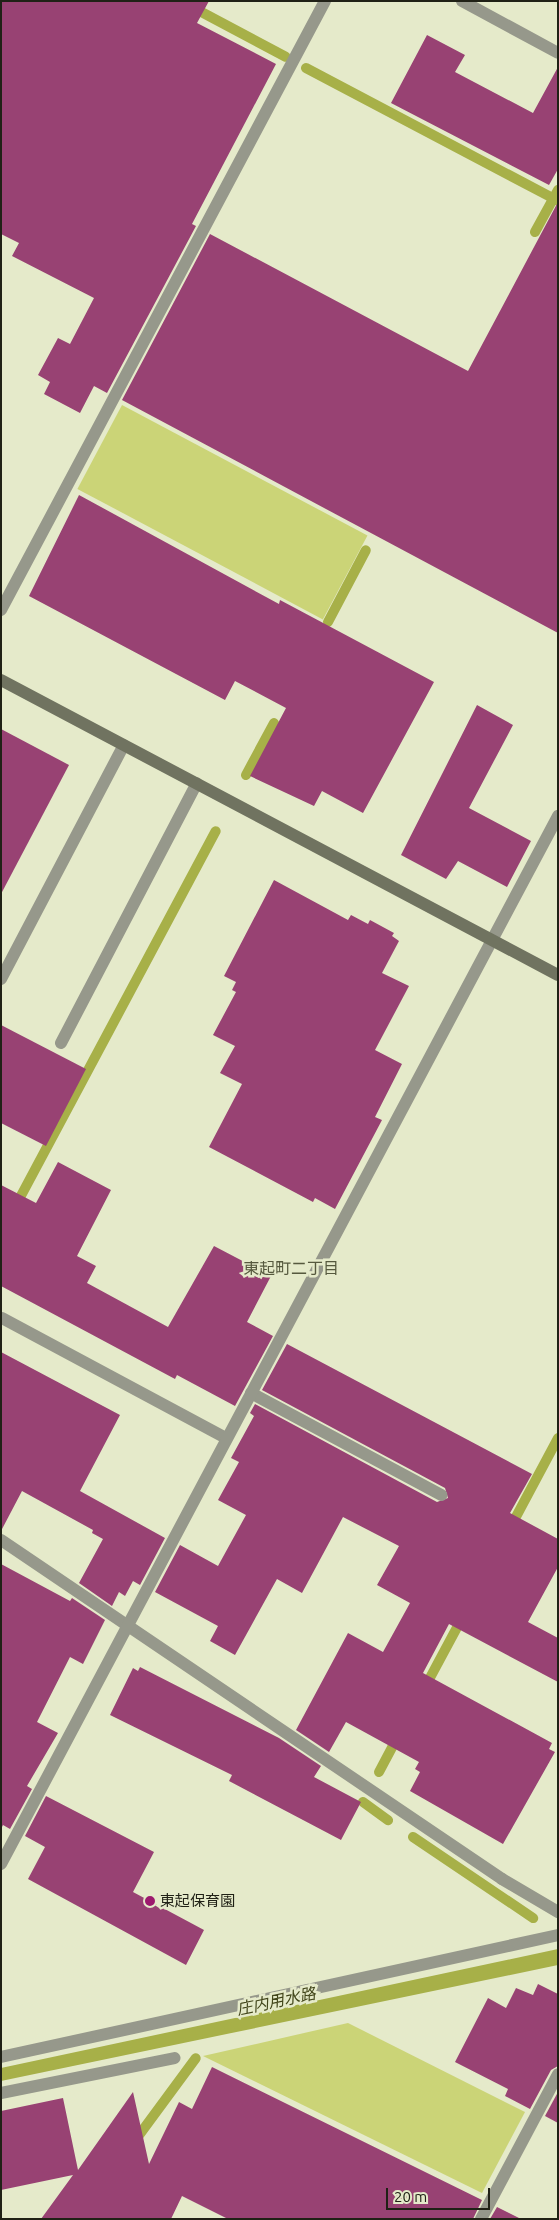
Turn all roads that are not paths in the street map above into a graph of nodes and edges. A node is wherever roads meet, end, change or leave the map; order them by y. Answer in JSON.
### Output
{"nodes":[{"id":1,"x":325,"y":1,"type":"edge"},
{"id":2,"x":462,"y":1,"type":"edge"},
{"id":3,"x":558,"y":53,"type":"edge"},
{"id":4,"x":1,"y":610,"type":"edge"},
{"id":5,"x":1,"y":680,"type":"edge"},
{"id":6,"x":124,"y":745,"type":"junction"},
{"id":7,"x":197,"y":783,"type":"junction"},
{"id":8,"x":558,"y":816,"type":"edge"},
{"id":9,"x":492,"y":940,"type":"junction"},
{"id":10,"x":558,"y":975,"type":"edge"},
{"id":11,"x":1,"y":979,"type":"edge"},
{"id":12,"x":61,"y":1043,"type":"dead end"},
{"id":13,"x":2,"y":1318,"type":"edge"},
{"id":14,"x":251,"y":1393,"type":"junction"},
{"id":15,"x":226,"y":1438,"type":"junction"},
{"id":16,"x":441,"y":1495,"type":"dead end"},
{"id":17,"x":1,"y":1540,"type":"edge"},
{"id":18,"x":128,"y":1624,"type":"junction"},
{"id":19,"x":1,"y":1864,"type":"edge"},
{"id":20,"x":558,"y":1912,"type":"edge"},
{"id":21,"x":558,"y":1935,"type":"edge"},
{"id":22,"x":1,"y":2057,"type":"edge"},
{"id":23,"x":176,"y":2058,"type":"dead end"},
{"id":24,"x":558,"y":2074,"type":"edge"},
{"id":25,"x":1,"y":2093,"type":"edge"},
{"id":26,"x":481,"y":2219,"type":"edge"}],
"edges":[{"from":1,"to":4,"type":"street"},
{"from":2,"to":3,"type":"street"},
{"from":5,"to":6,"type":"street"},
{"from":6,"to":7,"type":"street"},
{"from":6,"to":11,"type":"street"},
{"from":7,"to":9,"type":"street"},
{"from":7,"to":12,"type":"street"},
{"from":8,"to":9,"type":"street"},
{"from":9,"to":10,"type":"street"},
{"from":9,"to":14,"type":"street"},
{"from":13,"to":15,"type":"street"},
{"from":14,"to":15,"type":"street"},
{"from":14,"to":16,"type":"street"},
{"from":15,"to":18,"type":"street"},
{"from":17,"to":18,"type":"street"},
{"from":18,"to":19,"type":"street"},
{"from":18,"to":20,"type":"street"},
{"from":21,"to":22,"type":"street"},
{"from":23,"to":25,"type":"street"},
{"from":24,"to":26,"type":"street"}]}
